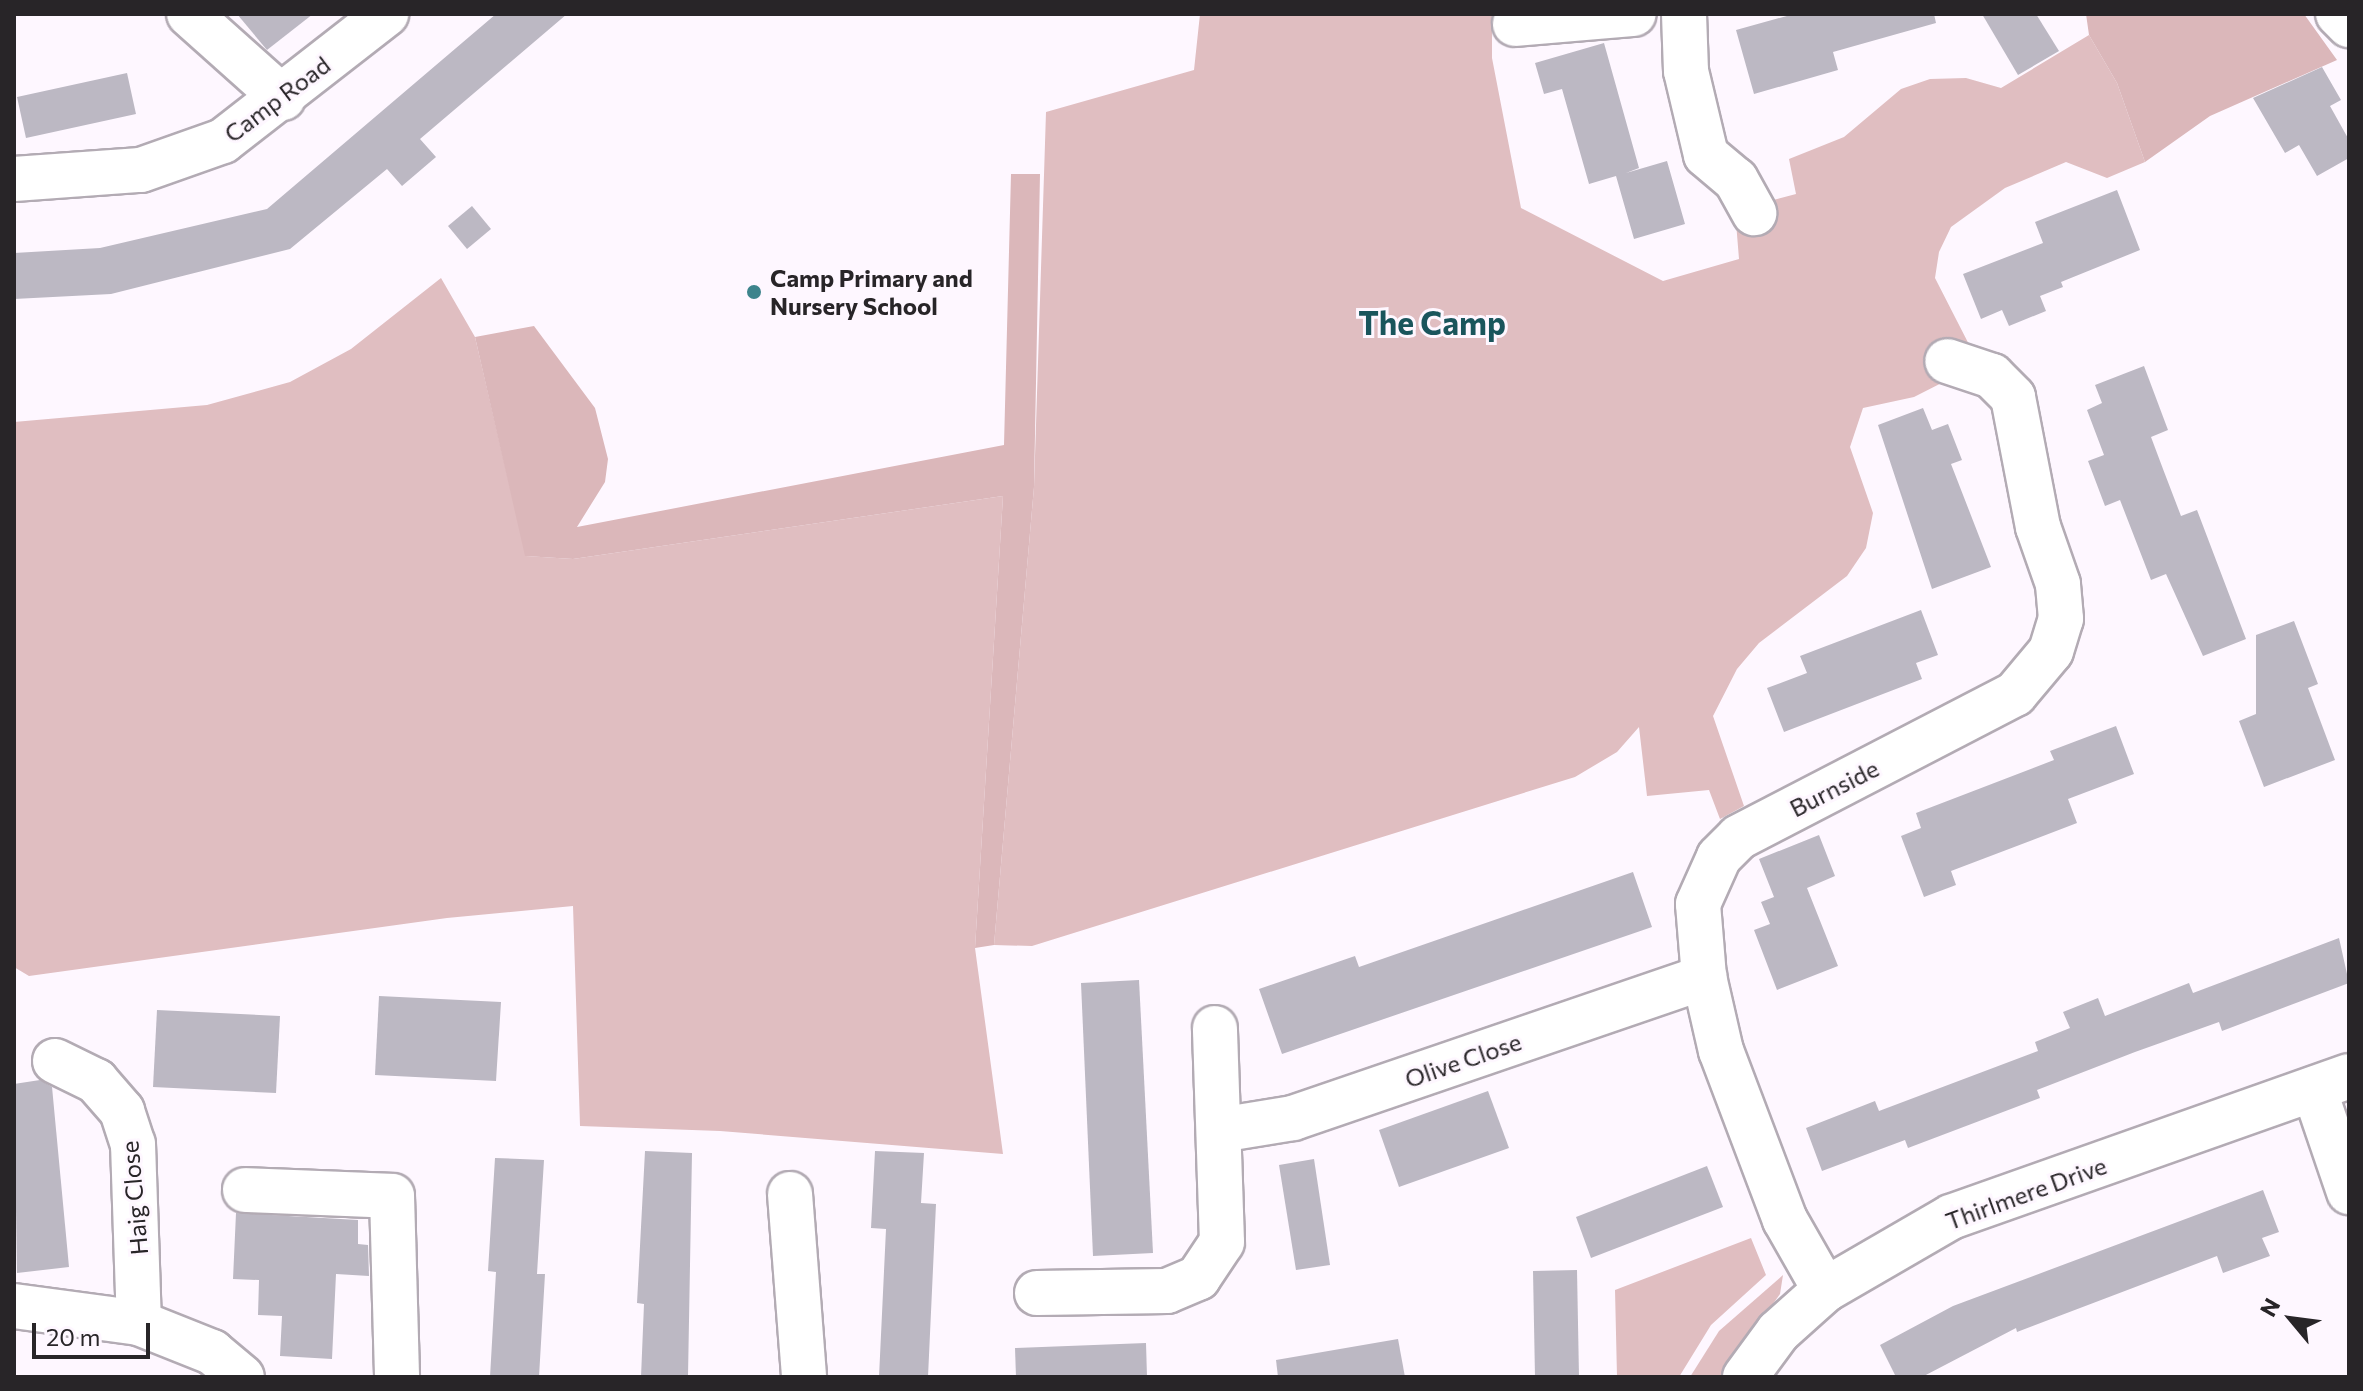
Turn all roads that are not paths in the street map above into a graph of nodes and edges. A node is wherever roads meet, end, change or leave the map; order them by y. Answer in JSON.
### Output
{"nodes":[{"id":1,"x":189,"y":14,"type":"edge"},
{"id":2,"x":386,"y":14,"type":"edge"},
{"id":3,"x":1634,"y":14,"type":"edge"},
{"id":4,"x":1684,"y":14,"type":"edge"},
{"id":5,"x":2338,"y":14,"type":"edge"},
{"id":6,"x":1515,"y":24,"type":"dead end"},
{"id":7,"x":2349,"y":25,"type":"edge"},
{"id":8,"x":283,"y":98,"type":"junction"},
{"id":9,"x":14,"y":179,"type":"edge"},
{"id":10,"x":1754,"y":213,"type":"dead end"},
{"id":11,"x":1947,"y":361,"type":"dead end"},
{"id":12,"x":1704,"y":977,"type":"junction"},
{"id":13,"x":1215,"y":1028,"type":"dead end"},
{"id":14,"x":55,"y":1061,"type":"dead end"},
{"id":15,"x":2332,"y":1083,"type":"edge"},
{"id":16,"x":1220,"y":1130,"type":"junction"},
{"id":17,"x":245,"y":1190,"type":"dead end"},
{"id":18,"x":2349,"y":1192,"type":"edge"},
{"id":19,"x":790,"y":1194,"type":"dead end"},
{"id":20,"x":1825,"y":1290,"type":"junction"},
{"id":21,"x":1037,"y":1293,"type":"dead end"},
{"id":22,"x":14,"y":1306,"type":"edge"},
{"id":23,"x":139,"y":1323,"type":"junction"},
{"id":24,"x":242,"y":1377,"type":"edge"},
{"id":25,"x":397,"y":1377,"type":"edge"},
{"id":26,"x":804,"y":1377,"type":"edge"},
{"id":27,"x":1745,"y":1377,"type":"edge"}],
"edges":[{"from":1,"to":8,"type":"street"},
{"from":2,"to":8,"type":"street","name":"Camp Road"},
{"from":3,"to":6,"type":"street"},
{"from":4,"to":10,"type":"street"},
{"from":5,"to":7,"type":"street"},
{"from":8,"to":9,"type":"street","name":"Camp Road"},
{"from":11,"to":12,"type":"street","name":"Burnside"},
{"from":12,"to":16,"type":"street","name":"Olive Close"},
{"from":12,"to":20,"type":"street","name":"Burnside"},
{"from":13,"to":16,"type":"street"},
{"from":14,"to":23,"type":"street","name":"Haig Close"},
{"from":15,"to":18,"type":"street"},
{"from":15,"to":20,"type":"street","name":"Thirlmere Drive"},
{"from":16,"to":21,"type":"street"},
{"from":17,"to":25,"type":"street"},
{"from":19,"to":26,"type":"street"},
{"from":20,"to":27,"type":"street","name":"Thirlmere Drive"},
{"from":22,"to":23,"type":"street"},
{"from":23,"to":24,"type":"street"}]}
